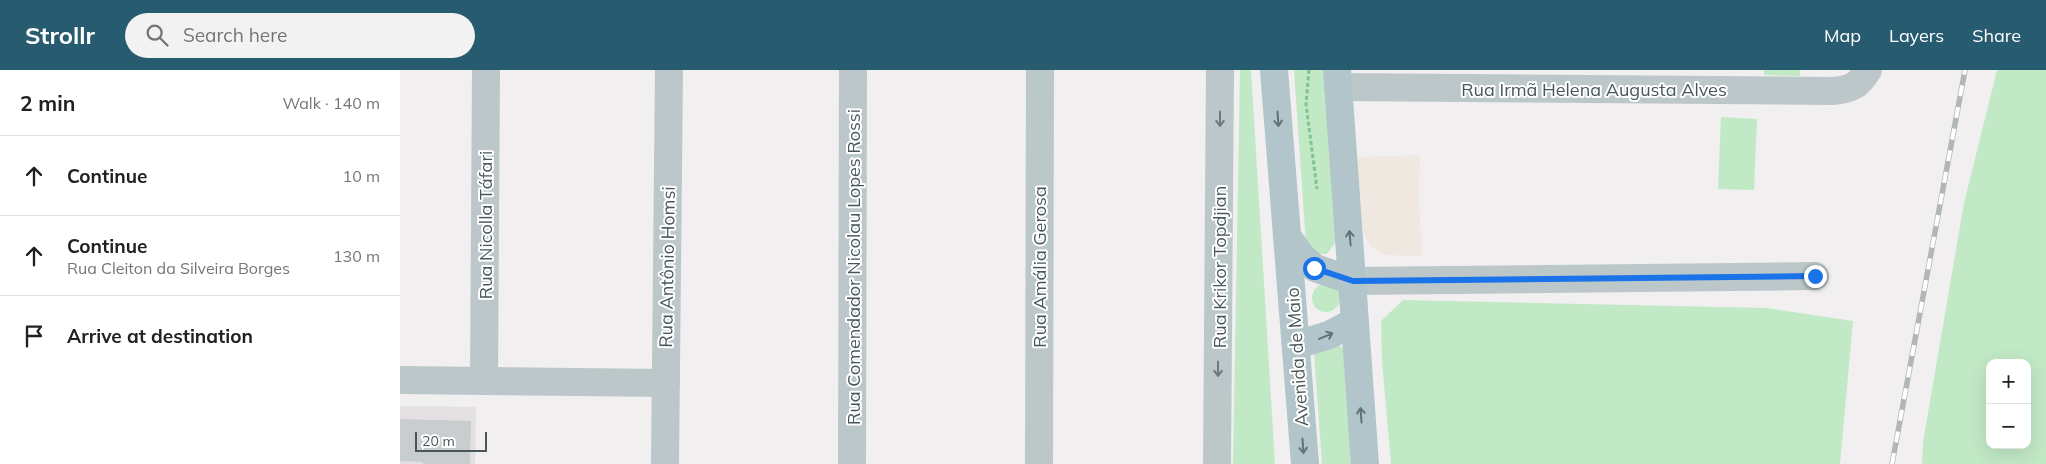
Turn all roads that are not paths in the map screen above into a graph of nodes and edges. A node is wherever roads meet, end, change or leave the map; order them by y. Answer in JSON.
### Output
{"nodes":[{"id":1,"x":486,"y":70,"type":"edge"},
{"id":2,"x":668,"y":70,"type":"edge"},
{"id":3,"x":853,"y":70,"type":"edge"},
{"id":4,"x":1040,"y":70,"type":"edge"},
{"id":5,"x":1220,"y":70,"type":"edge"},
{"id":6,"x":1274,"y":70,"type":"edge"},
{"id":7,"x":1337,"y":79,"type":"edge"},
{"id":8,"x":1859,"y":79,"type":"edge"},
{"id":9,"x":1287,"y":236,"type":"junction"},
{"id":10,"x":1815,"y":276,"type":"dead end"},
{"id":11,"x":1353,"y":281,"type":"junction"},
{"id":12,"x":1354,"y":322,"type":"junction"},
{"id":13,"x":1296,"y":345,"type":"junction"},
{"id":14,"x":400,"y":380,"type":"edge"},
{"id":15,"x":484,"y":380,"type":"junction"},
{"id":16,"x":666,"y":383,"type":"junction"},
{"id":17,"x":665,"y":464,"type":"edge"},
{"id":18,"x":852,"y":464,"type":"edge"},
{"id":19,"x":1039,"y":464,"type":"edge"},
{"id":20,"x":1217,"y":464,"type":"edge"},
{"id":21,"x":1305,"y":464,"type":"edge"},
{"id":22,"x":1365,"y":464,"type":"edge"}],
"edges":[{"from":1,"to":15,"type":"street","name":"Rua Nicolla Táfari"},
{"from":2,"to":16,"type":"street","name":"Rua Antônio Homsi"},
{"from":3,"to":18,"type":"street","name":"Rua Comendador Nicolau Lopes Rossi"},
{"from":4,"to":19,"type":"street","name":"Rua Amália Gerosa"},
{"from":5,"to":20,"type":"street","name":"Rua Krikor Topdjian","one_way":true},
{"from":6,"to":9,"type":"main road","name":"Avenida de Maio","one_way":true},
{"from":7,"to":8,"type":"street","name":"Rua Irmã Helena Augusta Alves"},
{"from":11,"to":7,"type":"main road","one_way":true},
{"from":9,"to":11,"type":"main road"},
{"from":9,"to":13,"type":"main road","name":"Avenida de Maio"},
{"from":10,"to":11,"type":"street"},
{"from":11,"to":12,"type":"main road"},
{"from":13,"to":12,"type":"main road","one_way":true},
{"from":22,"to":12,"type":"main road","one_way":true},
{"from":13,"to":21,"type":"main road","name":"Avenida de Maio","one_way":true},
{"from":14,"to":15,"type":"street"},
{"from":15,"to":16,"type":"street"},
{"from":16,"to":17,"type":"street","name":"Rua Antônio Homsi"}]}
